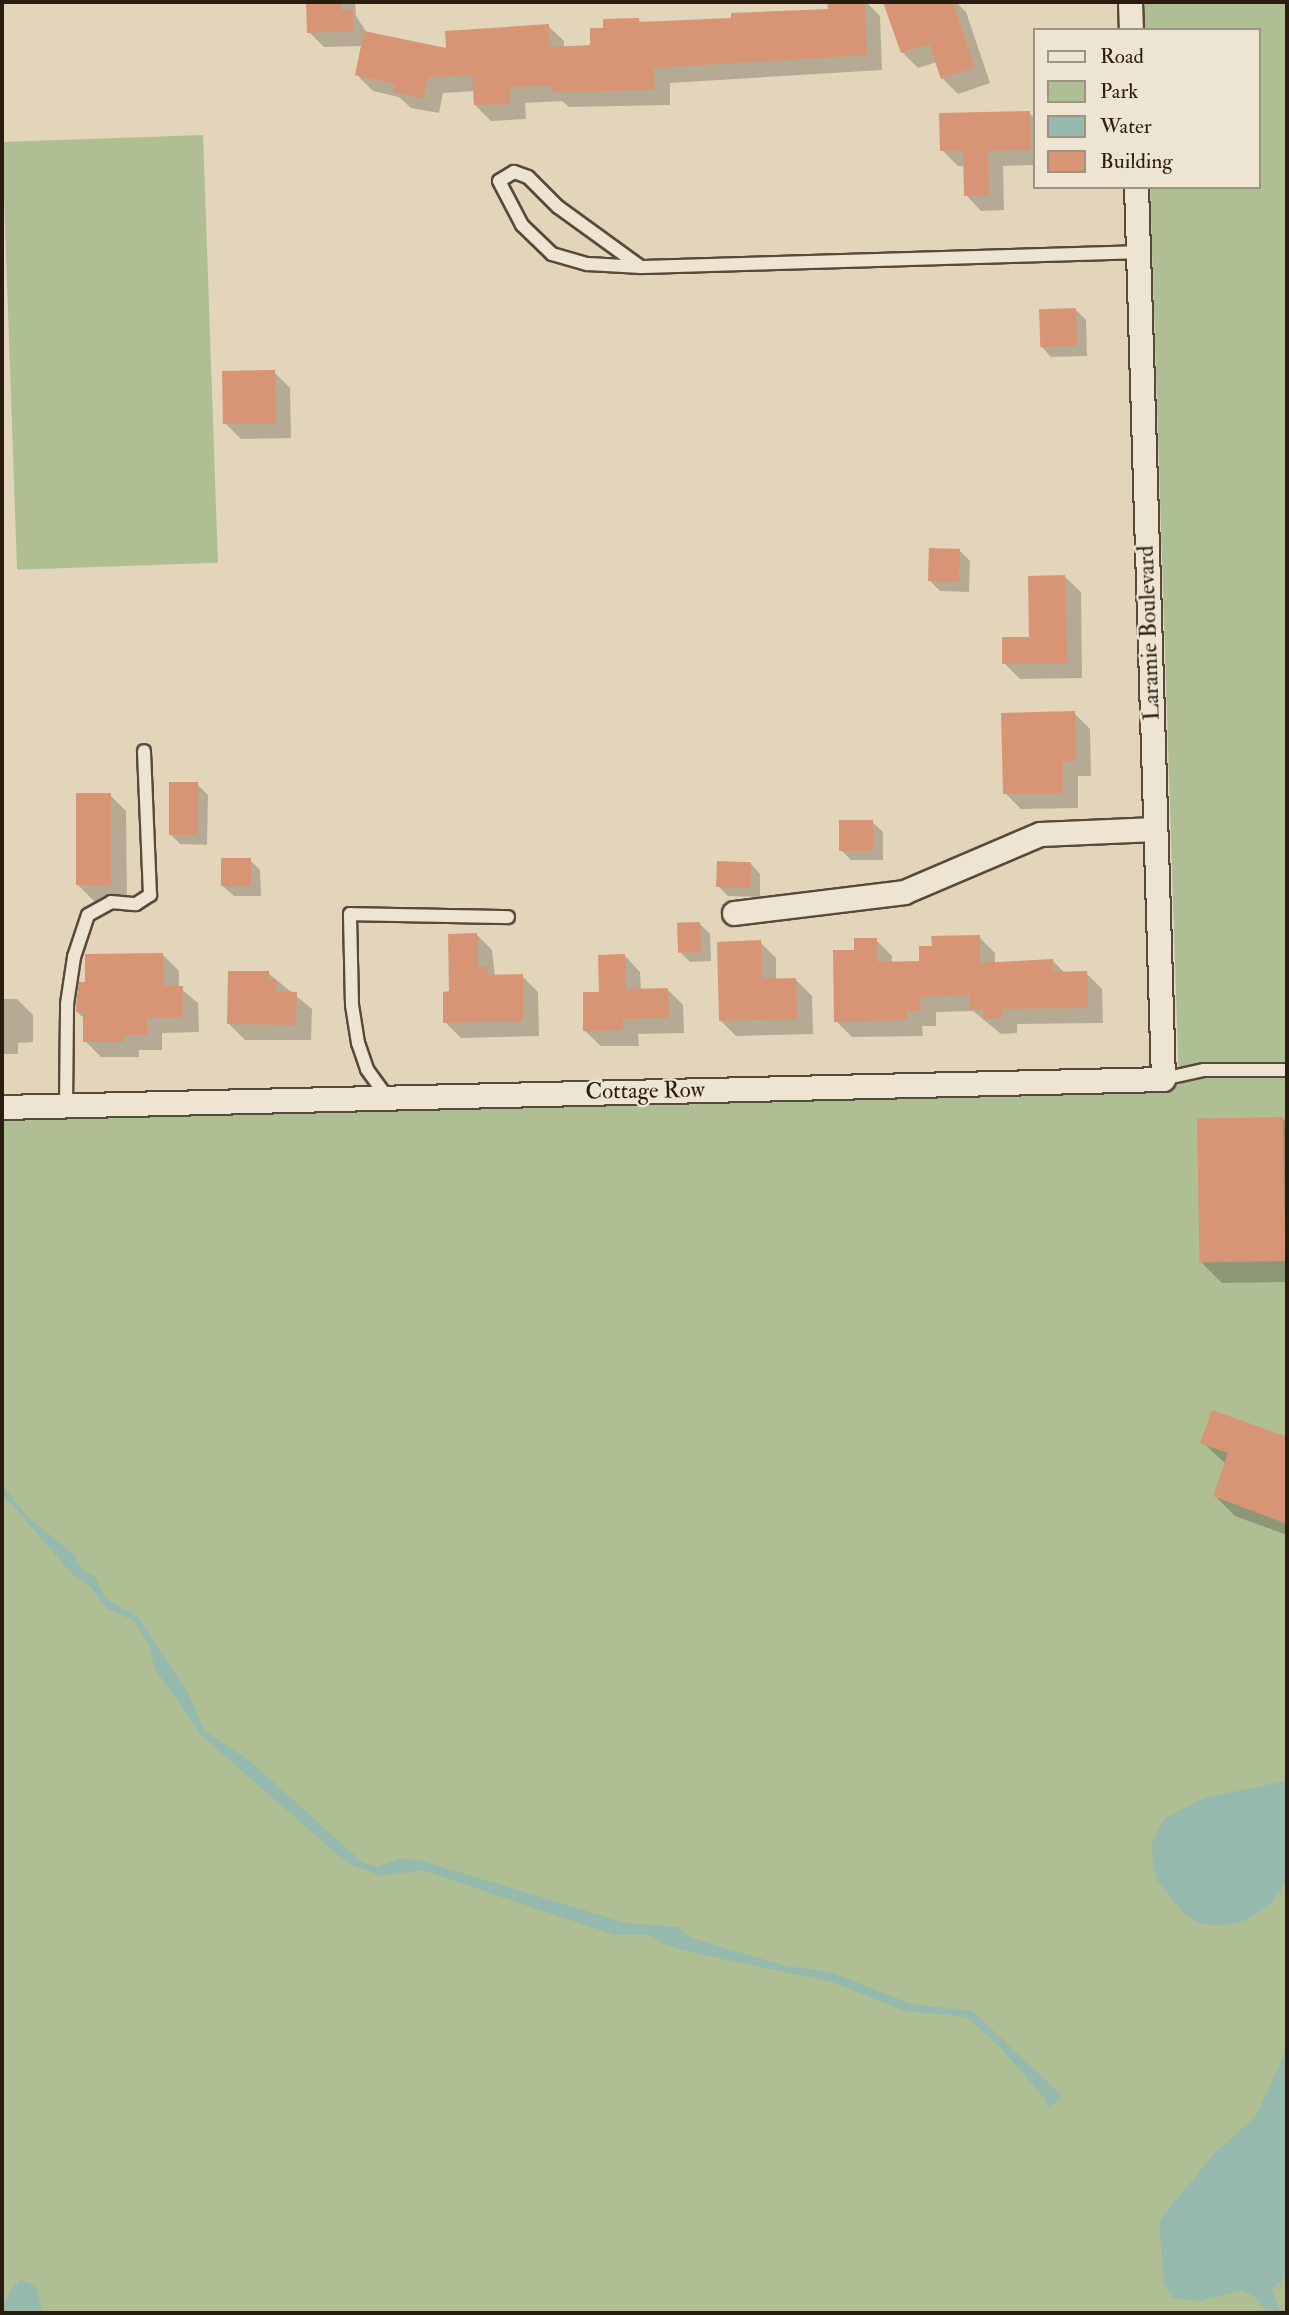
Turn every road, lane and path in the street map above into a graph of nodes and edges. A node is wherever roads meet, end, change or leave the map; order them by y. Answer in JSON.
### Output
{"nodes":[{"id":1,"x":1130,"y":2,"type":"edge"},
{"id":2,"x":1131,"y":28,"type":"edge"},
{"id":3,"x":1136,"y":189,"type":"edge"},
{"id":4,"x":1138,"y":252,"type":"junction"},
{"id":5,"x":641,"y":267,"type":"junction"},
{"id":6,"x":144,"y":751,"type":"dead end"},
{"id":7,"x":1155,"y":829,"type":"junction"},
{"id":8,"x":734,"y":913,"type":"dead end"},
{"id":9,"x":508,"y":916,"type":"dead end"},
{"id":10,"x":1287,"y":1070,"type":"edge"},
{"id":11,"x":1163,"y":1079,"type":"junction"},
{"id":12,"x":387,"y":1097,"type":"junction"},
{"id":13,"x":66,"y":1106,"type":"junction"},
{"id":14,"x":2,"y":1107,"type":"edge"}],
"edges":[{"from":1,"to":2,"type":"street"},
{"from":3,"to":4,"type":"street","name":"Laramie Boulevard"},
{"from":4,"to":5,"type":"lane"},
{"from":4,"to":7,"type":"street","name":"Laramie Boulevard"},
{"from":5,"to":5,"type":"lane"},
{"from":6,"to":13,"type":"lane"},
{"from":7,"to":8,"type":"street"},
{"from":7,"to":11,"type":"street","name":"Laramie Boulevard"},
{"from":9,"to":12,"type":"lane"},
{"from":10,"to":11,"type":"lane","name":"Cottage Row"},
{"from":11,"to":12,"type":"street","name":"Cottage Row"},
{"from":12,"to":13,"type":"street","name":"Cottage Row"},
{"from":13,"to":14,"type":"street","name":"Cottage Row"}]}
